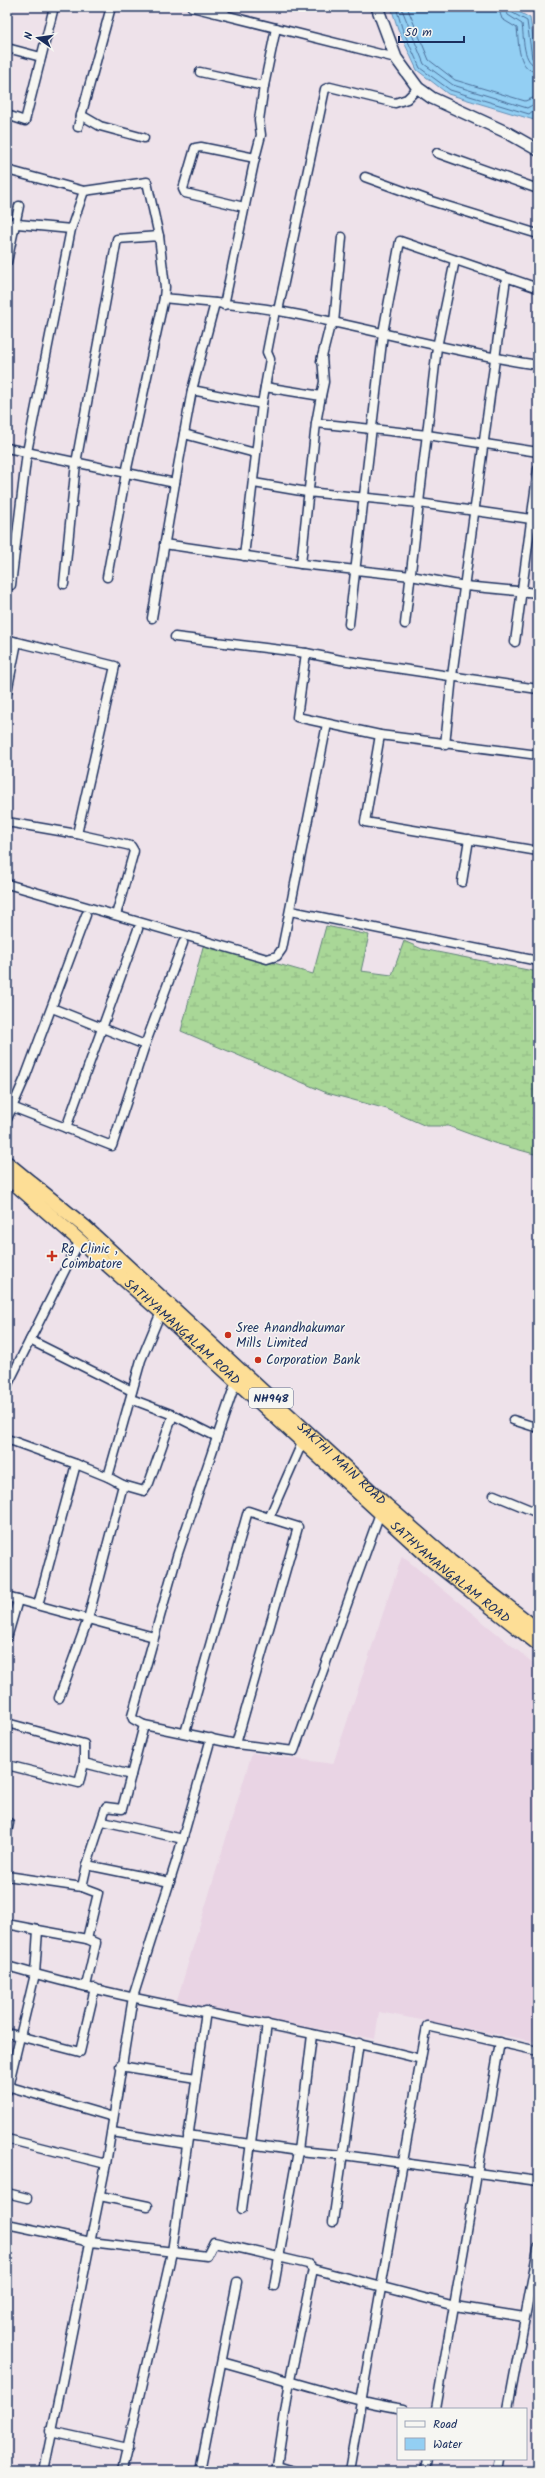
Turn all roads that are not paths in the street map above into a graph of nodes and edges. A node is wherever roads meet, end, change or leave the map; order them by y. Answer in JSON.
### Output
{"nodes":[{"id":1,"x":54,"y":7,"type":"edge"},
{"id":2,"x":111,"y":7,"type":"edge"},
{"id":3,"x":192,"y":7,"type":"edge"},
{"id":4,"x":377,"y":7,"type":"edge"},
{"id":5,"x":536,"y":7,"type":"edge"},
{"id":6,"x":538,"y":9,"type":"edge"},
{"id":7,"x":225,"y":11,"type":"edge"},
{"id":8,"x":276,"y":28,"type":"junction"},
{"id":9,"x":7,"y":48,"type":"edge"},
{"id":10,"x":41,"y":57,"type":"junction"},
{"id":11,"x":396,"y":58,"type":"junction"},
{"id":12,"x":200,"y":72,"type":"dead end"},
{"id":13,"x":264,"y":86,"type":"junction"},
{"id":14,"x":418,"y":88,"type":"junction"},
{"id":15,"x":7,"y":115,"type":"edge"},
{"id":16,"x":81,"y":115,"type":"junction"},
{"id":17,"x":78,"y":127,"type":"dead end"},
{"id":18,"x":144,"y":138,"type":"dead end"},
{"id":19,"x":538,"y":150,"type":"edge"},
{"id":20,"x":437,"y":153,"type":"dead end"},
{"id":21,"x":255,"y":158,"type":"junction"},
{"id":22,"x":7,"y":170,"type":"edge"},
{"id":23,"x":365,"y":177,"type":"dead end"},
{"id":24,"x":538,"y":189,"type":"edge"},
{"id":25,"x":84,"y":191,"type":"junction"},
{"id":26,"x":20,"y":206,"type":"dead end"},
{"id":27,"x":244,"y":207,"type":"junction"},
{"id":28,"x":11,"y":223,"type":"edge"},
{"id":29,"x":71,"y":229,"type":"junction"},
{"id":30,"x":538,"y":234,"type":"edge"},
{"id":31,"x":159,"y":236,"type":"junction"},
{"id":32,"x":342,"y":237,"type":"dead end"},
{"id":33,"x":454,"y":260,"type":"junction"},
{"id":34,"x":7,"y":262,"type":"edge"},
{"id":35,"x":506,"y":278,"type":"junction"},
{"id":36,"x":538,"y":288,"type":"edge"},
{"id":37,"x":164,"y":298,"type":"junction"},
{"id":38,"x":215,"y":303,"type":"junction"},
{"id":39,"x":224,"y":306,"type":"junction"},
{"id":40,"x":277,"y":311,"type":"junction"},
{"id":41,"x":331,"y":323,"type":"junction"},
{"id":42,"x":383,"y":333,"type":"junction"},
{"id":43,"x":437,"y":347,"type":"junction"},
{"id":44,"x":494,"y":359,"type":"junction"},
{"id":45,"x":538,"y":365,"type":"edge"},
{"id":46,"x":265,"y":387,"type":"junction"},
{"id":47,"x":192,"y":390,"type":"junction"},
{"id":48,"x":321,"y":396,"type":"junction"},
{"id":49,"x":262,"y":404,"type":"junction"},
{"id":50,"x":316,"y":423,"type":"junction"},
{"id":51,"x":374,"y":428,"type":"junction"},
{"id":52,"x":184,"y":434,"type":"junction"},
{"id":53,"x":427,"y":435,"type":"junction"},
{"id":54,"x":485,"y":443,"type":"junction"},
{"id":55,"x":7,"y":448,"type":"edge"},
{"id":56,"x":27,"y":452,"type":"junction"},
{"id":57,"x":538,"y":452,"type":"edge"},
{"id":58,"x":255,"y":453,"type":"junction"},
{"id":59,"x":76,"y":463,"type":"junction"},
{"id":60,"x":538,"y":469,"type":"edge"},
{"id":61,"x":126,"y":473,"type":"junction"},
{"id":62,"x":175,"y":483,"type":"junction"},
{"id":63,"x":254,"y":483,"type":"junction"},
{"id":64,"x":308,"y":492,"type":"junction"},
{"id":65,"x":364,"y":498,"type":"junction"},
{"id":66,"x":419,"y":503,"type":"junction"},
{"id":67,"x":475,"y":512,"type":"junction"},
{"id":68,"x":534,"y":520,"type":"edge"},
{"id":69,"x":164,"y":544,"type":"junction"},
{"id":70,"x":244,"y":556,"type":"junction"},
{"id":71,"x":301,"y":564,"type":"junction"},
{"id":72,"x":357,"y":570,"type":"junction"},
{"id":73,"x":411,"y":576,"type":"junction"},
{"id":74,"x":107,"y":577,"type":"dead end"},
{"id":75,"x":64,"y":584,"type":"dead end"},
{"id":76,"x":11,"y":585,"type":"dead end"},
{"id":77,"x":465,"y":586,"type":"junction"},
{"id":78,"x":520,"y":591,"type":"junction"},
{"id":79,"x":538,"y":593,"type":"edge"},
{"id":80,"x":152,"y":618,"type":"dead end"},
{"id":81,"x":349,"y":624,"type":"dead end"},
{"id":82,"x":405,"y":624,"type":"dead end"},
{"id":83,"x":175,"y":638,"type":"dead end"},
{"id":84,"x":7,"y":639,"type":"edge"},
{"id":85,"x":17,"y":642,"type":"junction"},
{"id":86,"x":515,"y":642,"type":"dead end"},
{"id":87,"x":306,"y":652,"type":"junction"},
{"id":88,"x":452,"y":676,"type":"junction"},
{"id":89,"x":538,"y":689,"type":"edge"},
{"id":90,"x":7,"y":692,"type":"edge"},
{"id":91,"x":326,"y":724,"type":"junction"},
{"id":92,"x":380,"y":736,"type":"junction"},
{"id":93,"x":445,"y":745,"type":"junction"},
{"id":94,"x":538,"y":755,"type":"edge"},
{"id":95,"x":7,"y":822,"type":"edge"},
{"id":96,"x":77,"y":834,"type":"junction"},
{"id":97,"x":469,"y":839,"type":"junction"},
{"id":98,"x":538,"y":851,"type":"edge"},
{"id":99,"x":462,"y":882,"type":"dead end"},
{"id":100,"x":7,"y":884,"type":"edge"},
{"id":101,"x":291,"y":911,"type":"junction"},
{"id":102,"x":86,"y":915,"type":"dead end"},
{"id":103,"x":116,"y":915,"type":"junction"},
{"id":104,"x":138,"y":929,"type":"dead end"},
{"id":105,"x":183,"y":943,"type":"dead end"},
{"id":106,"x":538,"y":961,"type":"edge"},
{"id":107,"x":52,"y":1008,"type":"junction"},
{"id":108,"x":102,"y":1028,"type":"junction"},
{"id":109,"x":145,"y":1044,"type":"junction"},
{"id":110,"x":12,"y":1107,"type":"junction"},
{"id":111,"x":7,"y":1118,"type":"edge"},
{"id":112,"x":66,"y":1128,"type":"junction"},
{"id":113,"x":7,"y":1163,"type":"edge"},
{"id":114,"x":7,"y":1177,"type":"edge"},
{"id":115,"x":71,"y":1223,"type":"junction"},
{"id":116,"x":80,"y":1240,"type":"junction"},
{"id":117,"x":161,"y":1312,"type":"junction"},
{"id":118,"x":30,"y":1340,"type":"junction"},
{"id":119,"x":236,"y":1381,"type":"junction"},
{"id":120,"x":7,"y":1386,"type":"edge"},
{"id":121,"x":132,"y":1395,"type":"junction"},
{"id":122,"x":173,"y":1415,"type":"junction"},
{"id":123,"x":513,"y":1420,"type":"dead end"},
{"id":124,"x":538,"y":1428,"type":"edge"},
{"id":125,"x":217,"y":1437,"type":"junction"},
{"id":126,"x":7,"y":1439,"type":"edge"},
{"id":127,"x":302,"y":1443,"type":"junction"},
{"id":128,"x":76,"y":1464,"type":"junction"},
{"id":129,"x":108,"y":1476,"type":"junction"},
{"id":130,"x":123,"y":1485,"type":"junction"},
{"id":131,"x":494,"y":1495,"type":"dead end"},
{"id":132,"x":380,"y":1513,"type":"junction"},
{"id":133,"x":538,"y":1513,"type":"edge"},
{"id":134,"x":270,"y":1518,"type":"junction"},
{"id":135,"x":7,"y":1597,"type":"edge"},
{"id":136,"x":18,"y":1600,"type":"junction"},
{"id":137,"x":38,"y":1605,"type":"junction"},
{"id":138,"x":88,"y":1619,"type":"junction"},
{"id":139,"x":538,"y":1630,"type":"edge"},
{"id":140,"x":154,"y":1637,"type":"junction"},
{"id":141,"x":7,"y":1638,"type":"edge"},
{"id":142,"x":538,"y":1644,"type":"edge"},
{"id":143,"x":59,"y":1698,"type":"dead end"},
{"id":144,"x":7,"y":1723,"type":"edge"},
{"id":145,"x":144,"y":1725,"type":"junction"},
{"id":146,"x":185,"y":1733,"type":"junction"},
{"id":147,"x":211,"y":1738,"type":"junction"},
{"id":148,"x":236,"y":1744,"type":"junction"},
{"id":149,"x":84,"y":1763,"type":"junction"},
{"id":150,"x":7,"y":1765,"type":"edge"},
{"id":151,"x":131,"y":1775,"type":"junction"},
{"id":152,"x":103,"y":1821,"type":"junction"},
{"id":153,"x":7,"y":1822,"type":"edge"},
{"id":154,"x":7,"y":1832,"type":"edge"},
{"id":155,"x":183,"y":1839,"type":"junction"},
{"id":156,"x":86,"y":1865,"type":"junction"},
{"id":157,"x":7,"y":1876,"type":"edge"},
{"id":158,"x":170,"y":1882,"type":"junction"},
{"id":159,"x":82,"y":1887,"type":"junction"},
{"id":160,"x":7,"y":1924,"type":"edge"},
{"id":161,"x":38,"y":1930,"type":"junction"},
{"id":162,"x":87,"y":1939,"type":"junction"},
{"id":163,"x":7,"y":1966,"type":"edge"},
{"id":164,"x":35,"y":1974,"type":"junction"},
{"id":165,"x":86,"y":1986,"type":"junction"},
{"id":166,"x":95,"y":1988,"type":"junction"},
{"id":167,"x":133,"y":1997,"type":"junction"},
{"id":168,"x":206,"y":2011,"type":"junction"},
{"id":169,"x":267,"y":2024,"type":"junction"},
{"id":170,"x":7,"y":2033,"type":"edge"},
{"id":171,"x":312,"y":2035,"type":"junction"},
{"id":172,"x":20,"y":2036,"type":"junction"},
{"id":173,"x":500,"y":2042,"type":"junction"},
{"id":174,"x":359,"y":2043,"type":"junction"},
{"id":175,"x":538,"y":2051,"type":"edge"},
{"id":176,"x":421,"y":2059,"type":"junction"},
{"id":177,"x":120,"y":2066,"type":"junction"},
{"id":178,"x":196,"y":2078,"type":"junction"},
{"id":179,"x":7,"y":2088,"type":"edge"},
{"id":180,"x":113,"y":2117,"type":"junction"},
{"id":181,"x":112,"y":2132,"type":"junction"},
{"id":182,"x":188,"y":2135,"type":"junction"},
{"id":183,"x":7,"y":2139,"type":"edge"},
{"id":184,"x":252,"y":2143,"type":"junction"},
{"id":185,"x":186,"y":2144,"type":"junction"},
{"id":186,"x":298,"y":2151,"type":"junction"},
{"id":187,"x":343,"y":2155,"type":"junction"},
{"id":188,"x":402,"y":2163,"type":"junction"},
{"id":189,"x":106,"y":2164,"type":"junction"},
{"id":190,"x":478,"y":2173,"type":"junction"},
{"id":191,"x":538,"y":2181,"type":"edge"},
{"id":192,"x":7,"y":2193,"type":"edge"},
{"id":193,"x":100,"y":2196,"type":"junction"},
{"id":194,"x":27,"y":2198,"type":"dead end"},
{"id":195,"x":148,"y":2206,"type":"dead end"},
{"id":196,"x":242,"y":2209,"type":"dead end"},
{"id":197,"x":333,"y":2222,"type":"dead end"},
{"id":198,"x":7,"y":2224,"type":"edge"},
{"id":199,"x":91,"y":2242,"type":"junction"},
{"id":200,"x":538,"y":2248,"type":"edge"},
{"id":201,"x":172,"y":2252,"type":"junction"},
{"id":202,"x":280,"y":2257,"type":"junction"},
{"id":203,"x":313,"y":2269,"type":"junction"},
{"id":204,"x":237,"y":2282,"type":"dead end"},
{"id":205,"x":274,"y":2286,"type":"dead end"},
{"id":206,"x":382,"y":2286,"type":"junction"},
{"id":207,"x":535,"y":2286,"type":"edge"},
{"id":208,"x":455,"y":2306,"type":"junction"},
{"id":209,"x":524,"y":2317,"type":"junction"},
{"id":210,"x":222,"y":2362,"type":"junction"},
{"id":211,"x":290,"y":2380,"type":"junction"},
{"id":212,"x":361,"y":2402,"type":"junction"},
{"id":213,"x":397,"y":2408,"type":"edge"},
{"id":214,"x":436,"y":2408,"type":"edge"},
{"id":215,"x":508,"y":2408,"type":"edge"},
{"id":216,"x":50,"y":2431,"type":"junction"},
{"id":217,"x":128,"y":2448,"type":"junction"},
{"id":218,"x":427,"y":2460,"type":"edge"},
{"id":219,"x":499,"y":2460,"type":"edge"},
{"id":220,"x":276,"y":2469,"type":"edge"},
{"id":221,"x":44,"y":2471,"type":"edge"},
{"id":222,"x":122,"y":2471,"type":"edge"},
{"id":223,"x":200,"y":2471,"type":"edge"},
{"id":224,"x":294,"y":2471,"type":"edge"},
{"id":225,"x":349,"y":2471,"type":"edge"},
{"id":226,"x":425,"y":2471,"type":"edge"},
{"id":227,"x":497,"y":2471,"type":"edge"}],
"edges":[{"from":1,"to":10,"type":"street"},
{"from":2,"to":16,"type":"street"},
{"from":3,"to":7,"type":"street"},
{"from":4,"to":11,"type":"main road"},
{"from":5,"to":6,"type":"street"},
{"from":7,"to":8,"type":"street"},
{"from":8,"to":11,"type":"street"},
{"from":8,"to":13,"type":"street"},
{"from":9,"to":10,"type":"street"},
{"from":10,"to":15,"type":"street"},
{"from":11,"to":14,"type":"main road"},
{"from":12,"to":13,"type":"street"},
{"from":13,"to":21,"type":"street"},
{"from":14,"to":19,"type":"main road"},
{"from":14,"to":40,"type":"street"},
{"from":16,"to":17,"type":"street"},
{"from":16,"to":18,"type":"street"},
{"from":20,"to":24,"type":"street"},
{"from":21,"to":27,"type":"street"},
{"from":21,"to":27,"type":"street"},
{"from":22,"to":25,"type":"street"},
{"from":23,"to":30,"type":"street"},
{"from":25,"to":29,"type":"street"},
{"from":25,"to":31,"type":"street"},
{"from":26,"to":28,"type":"street"},
{"from":27,"to":39,"type":"street"},
{"from":28,"to":29,"type":"street"},
{"from":28,"to":34,"type":"street"},
{"from":29,"to":56,"type":"street"},
{"from":31,"to":37,"type":"street"},
{"from":31,"to":59,"type":"street"},
{"from":32,"to":41,"type":"street"},
{"from":33,"to":35,"type":"street"},
{"from":33,"to":42,"type":"street"},
{"from":33,"to":43,"type":"street"},
{"from":35,"to":36,"type":"street"},
{"from":35,"to":44,"type":"street"},
{"from":37,"to":38,"type":"street"},
{"from":37,"to":61,"type":"street"},
{"from":38,"to":39,"type":"street"},
{"from":38,"to":47,"type":"street"},
{"from":39,"to":40,"type":"street"},
{"from":40,"to":41,"type":"street"},
{"from":40,"to":46,"type":"street"},
{"from":41,"to":42,"type":"street"},
{"from":41,"to":48,"type":"street"},
{"from":42,"to":43,"type":"street"},
{"from":42,"to":51,"type":"street"},
{"from":43,"to":44,"type":"street"},
{"from":43,"to":53,"type":"street"},
{"from":44,"to":45,"type":"street"},
{"from":44,"to":54,"type":"street"},
{"from":46,"to":48,"type":"street"},
{"from":46,"to":49,"type":"street"},
{"from":47,"to":49,"type":"street"},
{"from":47,"to":52,"type":"street"},
{"from":48,"to":50,"type":"street"},
{"from":49,"to":58,"type":"street"},
{"from":50,"to":51,"type":"street"},
{"from":50,"to":64,"type":"street"},
{"from":51,"to":53,"type":"street"},
{"from":51,"to":65,"type":"street"},
{"from":52,"to":58,"type":"street"},
{"from":52,"to":62,"type":"street"},
{"from":53,"to":54,"type":"street"},
{"from":53,"to":66,"type":"street"},
{"from":54,"to":57,"type":"street"},
{"from":54,"to":67,"type":"street"},
{"from":55,"to":56,"type":"street"},
{"from":56,"to":59,"type":"street"},
{"from":56,"to":76,"type":"street"},
{"from":58,"to":63,"type":"street"},
{"from":59,"to":61,"type":"street"},
{"from":59,"to":75,"type":"street"},
{"from":60,"to":68,"type":"street"},
{"from":61,"to":62,"type":"street"},
{"from":61,"to":74,"type":"street"},
{"from":62,"to":69,"type":"street"},
{"from":63,"to":64,"type":"street"},
{"from":63,"to":70,"type":"street"},
{"from":64,"to":65,"type":"street"},
{"from":64,"to":71,"type":"street"},
{"from":65,"to":66,"type":"street"},
{"from":65,"to":72,"type":"street"},
{"from":66,"to":67,"type":"street"},
{"from":66,"to":73,"type":"street"},
{"from":67,"to":68,"type":"street"},
{"from":67,"to":77,"type":"street"},
{"from":68,"to":78,"type":"street"},
{"from":69,"to":70,"type":"street"},
{"from":69,"to":80,"type":"street"},
{"from":70,"to":71,"type":"street"},
{"from":71,"to":72,"type":"street"},
{"from":72,"to":73,"type":"street"},
{"from":72,"to":81,"type":"street"},
{"from":73,"to":77,"type":"street"},
{"from":73,"to":82,"type":"street"},
{"from":77,"to":78,"type":"street"},
{"from":77,"to":88,"type":"street"},
{"from":78,"to":79,"type":"street"},
{"from":78,"to":86,"type":"street"},
{"from":83,"to":87,"type":"street"},
{"from":84,"to":85,"type":"street"},
{"from":85,"to":90,"type":"street"},
{"from":85,"to":96,"type":"street"},
{"from":87,"to":88,"type":"street"},
{"from":87,"to":91,"type":"street"},
{"from":88,"to":89,"type":"street"},
{"from":88,"to":93,"type":"street"},
{"from":91,"to":92,"type":"street"},
{"from":91,"to":101,"type":"street"},
{"from":92,"to":93,"type":"street"},
{"from":92,"to":97,"type":"street"},
{"from":93,"to":94,"type":"street"},
{"from":95,"to":96,"type":"street"},
{"from":96,"to":103,"type":"street"},
{"from":97,"to":98,"type":"street"},
{"from":97,"to":99,"type":"street"},
{"from":100,"to":103,"type":"street"},
{"from":101,"to":103,"type":"street"},
{"from":101,"to":106,"type":"street"},
{"from":102,"to":107,"type":"street"},
{"from":104,"to":108,"type":"street"},
{"from":105,"to":109,"type":"street"},
{"from":107,"to":108,"type":"street"},
{"from":107,"to":110,"type":"street"},
{"from":108,"to":109,"type":"street"},
{"from":108,"to":112,"type":"street"},
{"from":109,"to":112,"type":"street"},
{"from":110,"to":111,"type":"street"},
{"from":110,"to":112,"type":"street"},
{"from":113,"to":115,"type":"highway","name":"SAKTHI MAIN ROAD","number":"NH948"},
{"from":114,"to":115,"type":"highway","name":"SATHYAMANGALAM ROAD","number":"NH948"},
{"from":115,"to":116,"type":"highway","name":"SATHYAMANGALAM ROAD","number":"NH948"},
{"from":115,"to":139,"type":"highway","name":"SAKTHI MAIN ROAD","number":"NH948"},
{"from":116,"to":117,"type":"highway","name":"SATHYAMANGALAM ROAD","number":"NH948"},
{"from":116,"to":118,"type":"street"},
{"from":117,"to":119,"type":"highway","name":"SATHYAMANGALAM ROAD","number":"NH948"},
{"from":117,"to":121,"type":"street"},
{"from":118,"to":120,"type":"street"},
{"from":118,"to":121,"type":"street"},
{"from":119,"to":125,"type":"street"},
{"from":119,"to":127,"type":"highway","name":"SATHYAMANGALAM ROAD","number":"NH948"},
{"from":121,"to":122,"type":"street"},
{"from":121,"to":129,"type":"street"},
{"from":122,"to":125,"type":"street"},
{"from":122,"to":130,"type":"street"},
{"from":123,"to":124,"type":"street"},
{"from":125,"to":140,"type":"street"},
{"from":126,"to":128,"type":"street"},
{"from":127,"to":132,"type":"highway","name":"SATHYAMANGALAM ROAD","number":"NH948"},
{"from":127,"to":134,"type":"street"},
{"from":128,"to":129,"type":"street"},
{"from":128,"to":137,"type":"street"},
{"from":129,"to":130,"type":"street"},
{"from":130,"to":138,"type":"street"},
{"from":131,"to":133,"type":"street"},
{"from":132,"to":142,"type":"highway","name":"SATHYAMANGALAM ROAD","number":"NH948"},
{"from":132,"to":148,"type":"street"},
{"from":134,"to":146,"type":"street"},
{"from":134,"to":148,"type":"street"},
{"from":135,"to":136,"type":"street"},
{"from":136,"to":137,"type":"street"},
{"from":136,"to":141,"type":"street"},
{"from":137,"to":138,"type":"street"},
{"from":138,"to":140,"type":"street"},
{"from":138,"to":143,"type":"street"},
{"from":140,"to":145,"type":"street"},
{"from":144,"to":149,"type":"street"},
{"from":145,"to":146,"type":"street"},
{"from":145,"to":151,"type":"street"},
{"from":146,"to":147,"type":"street"},
{"from":147,"to":148,"type":"street"},
{"from":147,"to":155,"type":"street"},
{"from":149,"to":150,"type":"street"},
{"from":149,"to":151,"type":"street"},
{"from":151,"to":152,"type":"street"},
{"from":152,"to":155,"type":"street"},
{"from":152,"to":156,"type":"street"},
{"from":153,"to":154,"type":"street"},
{"from":155,"to":158,"type":"street"},
{"from":156,"to":158,"type":"street"},
{"from":156,"to":159,"type":"street"},
{"from":157,"to":159,"type":"street"},
{"from":158,"to":167,"type":"street"},
{"from":159,"to":162,"type":"street"},
{"from":160,"to":161,"type":"street"},
{"from":161,"to":162,"type":"street"},
{"from":161,"to":164,"type":"street"},
{"from":162,"to":165,"type":"street"},
{"from":163,"to":164,"type":"street"},
{"from":164,"to":165,"type":"street"},
{"from":164,"to":172,"type":"street"},
{"from":165,"to":166,"type":"street"},
{"from":166,"to":167,"type":"street"},
{"from":166,"to":172,"type":"street"},
{"from":167,"to":168,"type":"street"},
{"from":167,"to":177,"type":"street"},
{"from":168,"to":169,"type":"street"},
{"from":168,"to":178,"type":"street"},
{"from":169,"to":171,"type":"street"},
{"from":169,"to":184,"type":"street"},
{"from":170,"to":172,"type":"street"},
{"from":171,"to":174,"type":"street"},
{"from":171,"to":186,"type":"street"},
{"from":172,"to":179,"type":"street"},
{"from":173,"to":175,"type":"street"},
{"from":173,"to":176,"type":"street"},
{"from":173,"to":190,"type":"street"},
{"from":174,"to":176,"type":"street"},
{"from":174,"to":187,"type":"street"},
{"from":176,"to":188,"type":"street"},
{"from":177,"to":178,"type":"street"},
{"from":177,"to":180,"type":"street"},
{"from":178,"to":182,"type":"street"},
{"from":179,"to":180,"type":"street"},
{"from":180,"to":181,"type":"street"},
{"from":181,"to":185,"type":"street"},
{"from":181,"to":189,"type":"street"},
{"from":182,"to":184,"type":"street"},
{"from":182,"to":185,"type":"street"},
{"from":183,"to":189,"type":"street"},
{"from":184,"to":186,"type":"street"},
{"from":184,"to":196,"type":"street"},
{"from":185,"to":201,"type":"street"},
{"from":186,"to":187,"type":"street"},
{"from":186,"to":202,"type":"street"},
{"from":187,"to":188,"type":"street"},
{"from":187,"to":197,"type":"street"},
{"from":188,"to":190,"type":"street"},
{"from":188,"to":206,"type":"street"},
{"from":189,"to":193,"type":"street"},
{"from":190,"to":191,"type":"street"},
{"from":190,"to":208,"type":"street"},
{"from":192,"to":194,"type":"street"},
{"from":193,"to":195,"type":"street"},
{"from":193,"to":199,"type":"street"},
{"from":198,"to":199,"type":"street"},
{"from":199,"to":201,"type":"street"},
{"from":199,"to":216,"type":"street"},
{"from":200,"to":207,"type":"street"},
{"from":201,"to":202,"type":"street"},
{"from":201,"to":217,"type":"street"},
{"from":202,"to":203,"type":"street"},
{"from":202,"to":205,"type":"street"},
{"from":203,"to":206,"type":"street"},
{"from":203,"to":211,"type":"street"},
{"from":204,"to":210,"type":"street"},
{"from":206,"to":208,"type":"street"},
{"from":206,"to":212,"type":"street"},
{"from":207,"to":209,"type":"street"},
{"from":208,"to":209,"type":"street"},
{"from":208,"to":214,"type":"street"},
{"from":209,"to":215,"type":"street"},
{"from":210,"to":211,"type":"street"},
{"from":210,"to":223,"type":"street"},
{"from":211,"to":212,"type":"street"},
{"from":211,"to":220,"type":"street"},
{"from":212,"to":213,"type":"street"},
{"from":212,"to":225,"type":"street"},
{"from":216,"to":217,"type":"street"},
{"from":216,"to":221,"type":"street"},
{"from":217,"to":222,"type":"street"},
{"from":218,"to":226,"type":"street"},
{"from":219,"to":227,"type":"street"},
{"from":220,"to":224,"type":"street"}]}
